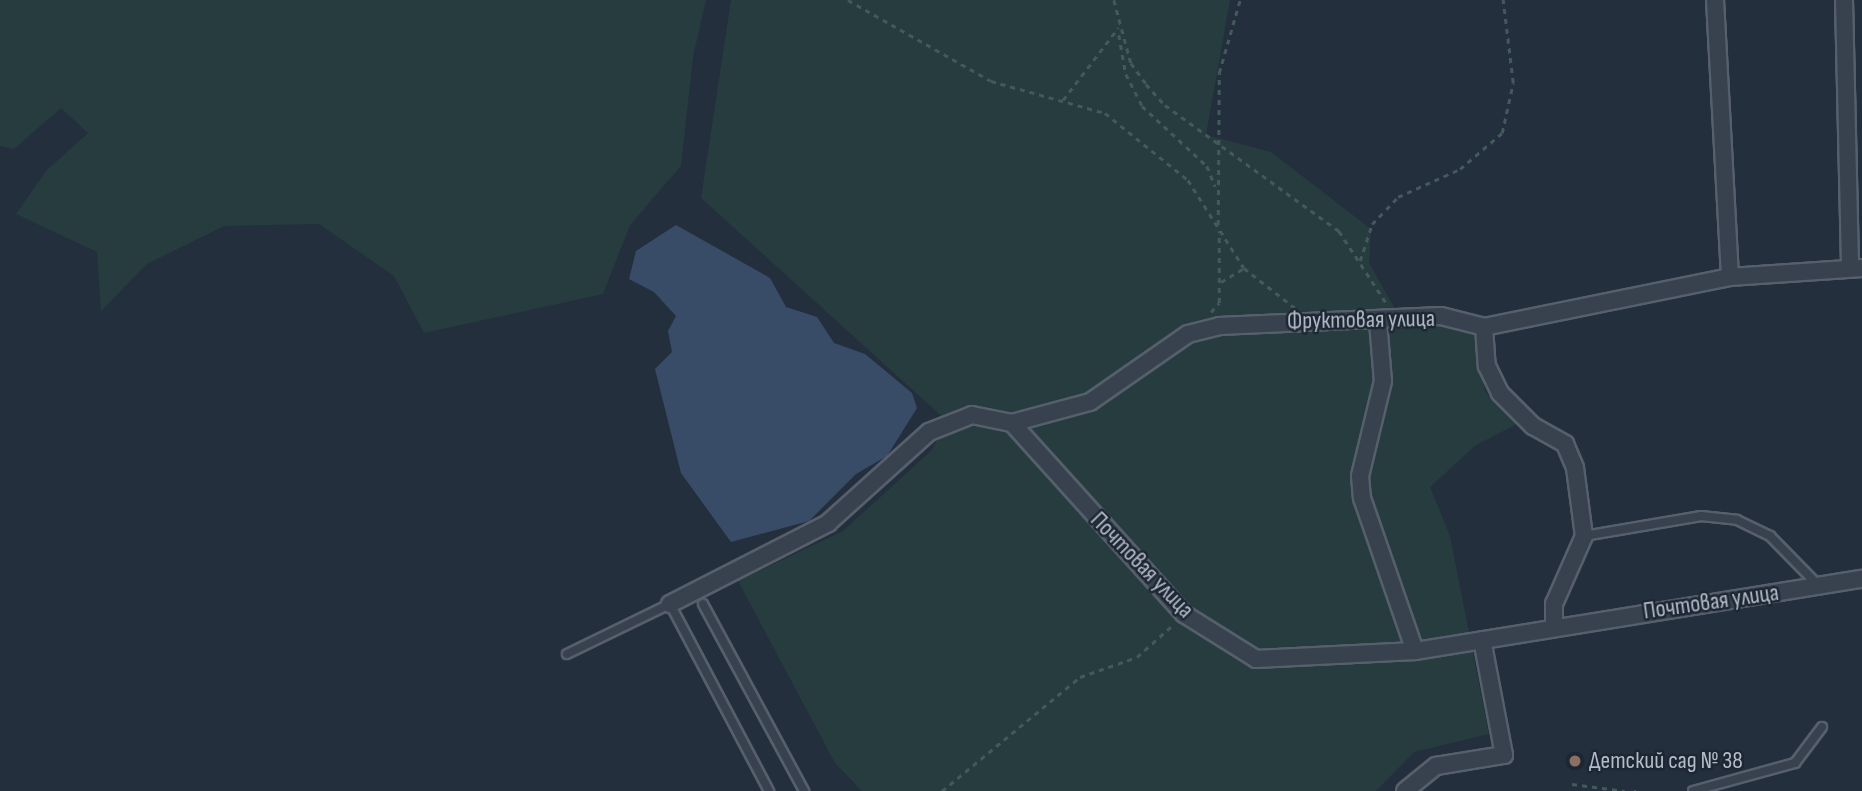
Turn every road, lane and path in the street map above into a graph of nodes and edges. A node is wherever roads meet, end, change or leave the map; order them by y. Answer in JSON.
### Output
{"nodes":[{"id":1,"x":848,"y":0,"type":"edge"},
{"id":2,"x":1114,"y":0,"type":"edge"},
{"id":3,"x":1240,"y":0,"type":"edge"},
{"id":4,"x":1503,"y":0,"type":"edge"},
{"id":5,"x":1715,"y":0,"type":"edge"},
{"id":6,"x":1844,"y":0,"type":"edge"},
{"id":7,"x":1118,"y":28,"type":"junction"},
{"id":8,"x":1062,"y":100,"type":"junction"},
{"id":9,"x":1223,"y":143,"type":"junction"},
{"id":10,"x":1216,"y":187,"type":"junction"},
{"id":11,"x":1219,"y":228,"type":"junction"},
{"id":12,"x":1360,"y":261,"type":"junction"},
{"id":13,"x":1856,"y":267,"type":"edge"},
{"id":14,"x":1244,"y":268,"type":"junction"},
{"id":15,"x":1730,"y":277,"type":"junction"},
{"id":16,"x":1220,"y":284,"type":"junction"},
{"id":17,"x":1305,"y":318,"type":"junction"},
{"id":18,"x":1401,"y":319,"type":"junction"},
{"id":19,"x":1378,"y":322,"type":"junction"},
{"id":20,"x":1484,"y":327,"type":"junction"},
{"id":21,"x":1188,"y":334,"type":"junction"},
{"id":22,"x":1012,"y":423,"type":"junction"},
{"id":23,"x":1584,"y":536,"type":"junction"},
{"id":24,"x":1862,"y":579,"type":"edge"},
{"id":25,"x":1819,"y":586,"type":"junction"},
{"id":26,"x":670,"y":604,"type":"junction"},
{"id":27,"x":703,"y":604,"type":"dead end"},
{"id":28,"x":1184,"y":614,"type":"junction"},
{"id":29,"x":1555,"y":625,"type":"junction"},
{"id":30,"x":1482,"y":640,"type":"junction"},
{"id":31,"x":1415,"y":651,"type":"junction"},
{"id":32,"x":567,"y":654,"type":"dead end"},
{"id":33,"x":1822,"y":727,"type":"dead end"},
{"id":34,"x":1572,"y":784,"type":"dead end"},
{"id":35,"x":769,"y":791,"type":"edge"},
{"id":36,"x":804,"y":791,"type":"edge"},
{"id":37,"x":943,"y":791,"type":"edge"},
{"id":38,"x":1405,"y":791,"type":"edge"},
{"id":39,"x":1625,"y":791,"type":"edge"},
{"id":40,"x":1693,"y":791,"type":"edge"}],
"edges":[{"from":1,"to":8,"type":"path"},
{"from":2,"to":7,"type":"path"},
{"from":3,"to":9,"type":"path"},
{"from":4,"to":12,"type":"path"},
{"from":5,"to":15,"type":"street"},
{"from":6,"to":13,"type":"street"},
{"from":7,"to":8,"type":"path"},
{"from":7,"to":9,"type":"path"},
{"from":7,"to":10,"type":"path"},
{"from":8,"to":11,"type":"path"},
{"from":9,"to":10,"type":"path"},
{"from":9,"to":12,"type":"path"},
{"from":10,"to":11,"type":"path"},
{"from":11,"to":14,"type":"path"},
{"from":11,"to":16,"type":"path"},
{"from":12,"to":18,"type":"path"},
{"from":13,"to":15,"type":"street","name":"Фруктовая улица"},
{"from":14,"to":16,"type":"path"},
{"from":14,"to":17,"type":"path"},
{"from":15,"to":20,"type":"street","name":"Фруктовая улица"},
{"from":16,"to":21,"type":"path"},
{"from":17,"to":19,"type":"street","name":"Фруктовая улица"},
{"from":17,"to":21,"type":"street","name":"Фруктовая улица"},
{"from":18,"to":19,"type":"street","name":"Фруктовая улица"},
{"from":18,"to":20,"type":"street","name":"Фруктовая улица"},
{"from":19,"to":31,"type":"street"},
{"from":20,"to":23,"type":"street"},
{"from":21,"to":22,"type":"street","name":"Фруктовая улица"},
{"from":22,"to":26,"type":"street"},
{"from":22,"to":28,"type":"street","name":"Почтовая улица"},
{"from":23,"to":25,"type":"lane"},
{"from":23,"to":29,"type":"street"},
{"from":24,"to":25,"type":"street","name":"Почтовая улица"},
{"from":25,"to":29,"type":"street","name":"Почтовая улица"},
{"from":26,"to":32,"type":"lane"},
{"from":26,"to":35,"type":"lane"},
{"from":27,"to":36,"type":"lane"},
{"from":28,"to":31,"type":"street","name":"Почтовая улица"},
{"from":28,"to":37,"type":"path"},
{"from":29,"to":30,"type":"street","name":"Почтовая улица"},
{"from":30,"to":31,"type":"street","name":"Почтовая улица"},
{"from":30,"to":38,"type":"street"},
{"from":33,"to":40,"type":"lane"},
{"from":34,"to":39,"type":"path"}]}
